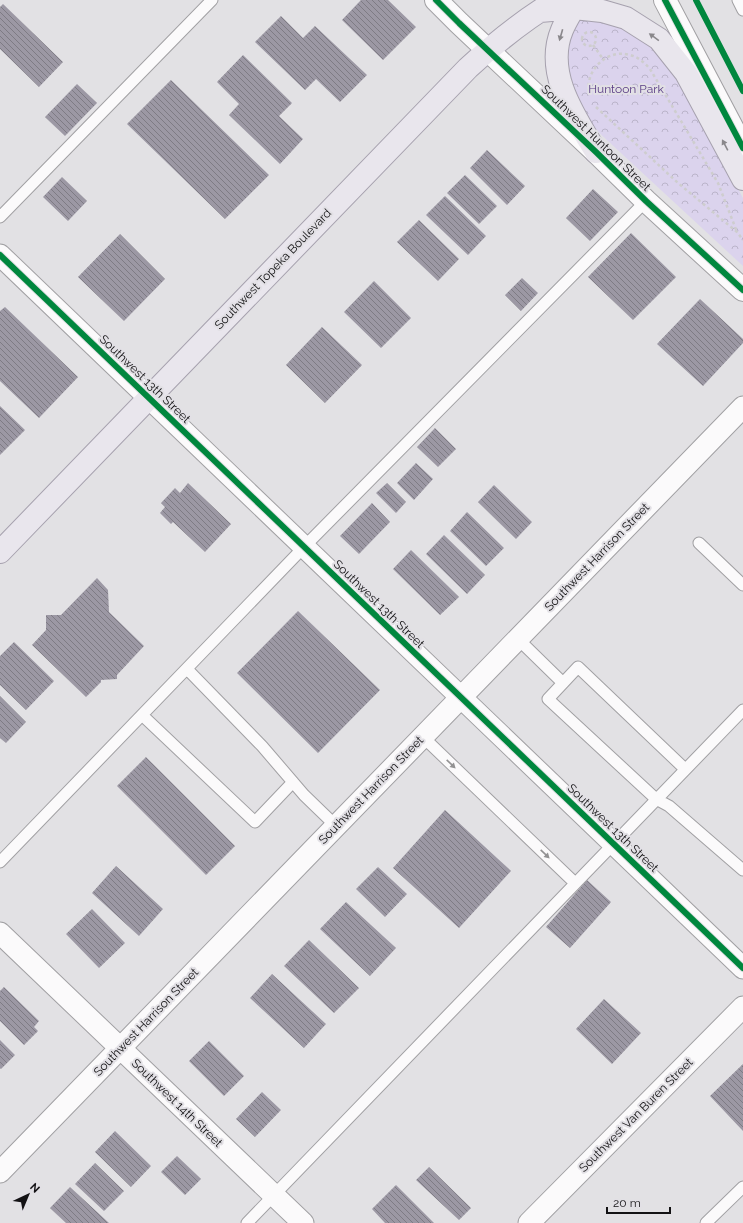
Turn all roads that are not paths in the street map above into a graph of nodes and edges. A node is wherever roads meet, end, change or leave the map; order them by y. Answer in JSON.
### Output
{"nodes":[{"id":1,"x":212,"y":0,"type":"edge"},
{"id":2,"x":436,"y":0,"type":"edge"},
{"id":3,"x":665,"y":0,"type":"edge"},
{"id":4,"x":738,"y":0,"type":"edge"},
{"id":5,"x":570,"y":3,"type":"edge"},
{"id":6,"x":542,"y":6,"type":"edge"},
{"id":7,"x":743,"y":10,"type":"edge"},
{"id":8,"x":487,"y":50,"type":"junction"},
{"id":9,"x":743,"y":148,"type":"edge"},
{"id":10,"x":596,"y":152,"type":"junction"},
{"id":11,"x":743,"y":179,"type":"edge"},
{"id":12,"x":646,"y":201,"type":"junction"},
{"id":13,"x":0,"y":217,"type":"edge"},
{"id":14,"x":0,"y":256,"type":"edge"},
{"id":15,"x":743,"y":290,"type":"edge"},
{"id":16,"x":149,"y":398,"type":"junction"},
{"id":17,"x":743,"y":407,"type":"edge"},
{"id":18,"x":699,"y":543,"type":"dead end"},
{"id":19,"x":304,"y":547,"type":"junction"},
{"id":20,"x":0,"y":552,"type":"edge"},
{"id":21,"x":743,"y":585,"type":"edge"},
{"id":22,"x":518,"y":639,"type":"junction"},
{"id":23,"x":187,"y":669,"type":"junction"},
{"id":24,"x":563,"y":683,"type":"junction"},
{"id":25,"x":461,"y":697,"type":"junction"},
{"id":26,"x":743,"y":710,"type":"edge"},
{"id":27,"x":142,"y":715,"type":"junction"},
{"id":28,"x":423,"y":737,"type":"junction"},
{"id":29,"x":685,"y":769,"type":"junction"},
{"id":30,"x":293,"y":782,"type":"junction"},
{"id":31,"x":656,"y":799,"type":"junction"},
{"id":32,"x":336,"y":826,"type":"junction"},
{"id":33,"x":613,"y":844,"type":"junction"},
{"id":34,"x":0,"y":862,"type":"edge"},
{"id":35,"x":743,"y":870,"type":"edge"},
{"id":36,"x":575,"y":883,"type":"junction"},
{"id":37,"x":0,"y":933,"type":"edge"},
{"id":38,"x":743,"y":968,"type":"edge"},
{"id":39,"x":743,"y":1007,"type":"edge"},
{"id":40,"x":120,"y":1048,"type":"junction"},
{"id":41,"x":0,"y":1172,"type":"edge"},
{"id":42,"x":743,"y":1187,"type":"edge"},
{"id":43,"x":274,"y":1195,"type":"junction"},
{"id":44,"x":246,"y":1223,"type":"edge"},
{"id":45,"x":303,"y":1223,"type":"edge"},
{"id":46,"x":529,"y":1223,"type":"edge"},
{"id":47,"x":706,"y":1223,"type":"edge"}],
"edges":[{"from":1,"to":13,"type":"lane"},
{"from":2,"to":8,"type":"main road","name":"Southwest Huntoon Street"},
{"from":3,"to":9,"type":"main road"},
{"from":4,"to":7,"type":"lane"},
{"from":5,"to":6,"type":"main road"},
{"from":5,"to":10,"type":"main road","one_way":true},
{"from":11,"to":5,"type":"main road","one_way":true},
{"from":6,"to":8,"type":"main road","name":"Southwest Topeka Boulevard"},
{"from":8,"to":10,"type":"main road","name":"Southwest Huntoon Street"},
{"from":8,"to":16,"type":"main road","name":"Southwest Topeka Boulevard"},
{"from":10,"to":12,"type":"main road","name":"Southwest Huntoon Street"},
{"from":12,"to":15,"type":"main road","name":"Southwest Huntoon Street"},
{"from":12,"to":19,"type":"lane"},
{"from":14,"to":16,"type":"street","name":"Southwest 13th Street"},
{"from":16,"to":19,"type":"street","name":"Southwest 13th Street"},
{"from":16,"to":20,"type":"main road","name":"Southwest Topeka Boulevard"},
{"from":17,"to":22,"type":"street","name":"Southwest Harrison Street"},
{"from":18,"to":21,"type":"lane"},
{"from":19,"to":23,"type":"lane"},
{"from":19,"to":25,"type":"street","name":"Southwest 13th Street"},
{"from":22,"to":24,"type":"lane"},
{"from":22,"to":25,"type":"street","name":"Southwest Harrison Street"},
{"from":23,"to":27,"type":"lane"},
{"from":23,"to":30,"type":"lane"},
{"from":24,"to":29,"type":"lane"},
{"from":24,"to":31,"type":"lane"},
{"from":25,"to":28,"type":"street","name":"Southwest Harrison Street"},
{"from":25,"to":33,"type":"street","name":"Southwest 13th Street"},
{"from":26,"to":29,"type":"lane"},
{"from":27,"to":30,"type":"lane"},
{"from":27,"to":34,"type":"lane"},
{"from":28,"to":32,"type":"street","name":"Southwest Harrison Street"},
{"from":28,"to":36,"type":"lane","one_way":true},
{"from":29,"to":31,"type":"lane"},
{"from":30,"to":32,"type":"lane"},
{"from":31,"to":33,"type":"lane"},
{"from":31,"to":35,"type":"lane"},
{"from":32,"to":40,"type":"street","name":"Southwest Harrison Street"},
{"from":33,"to":36,"type":"lane"},
{"from":33,"to":38,"type":"street","name":"Southwest 13th Street"},
{"from":36,"to":43,"type":"lane"},
{"from":37,"to":40,"type":"street","name":"Southwest 14th Street"},
{"from":39,"to":46,"type":"street","name":"Southwest Van Buren Street"},
{"from":40,"to":41,"type":"street","name":"Southwest Harrison Street"},
{"from":40,"to":43,"type":"street","name":"Southwest 14th Street"},
{"from":42,"to":47,"type":"lane"},
{"from":43,"to":44,"type":"lane"},
{"from":43,"to":45,"type":"street","name":"Southwest 14th Street"}]}
